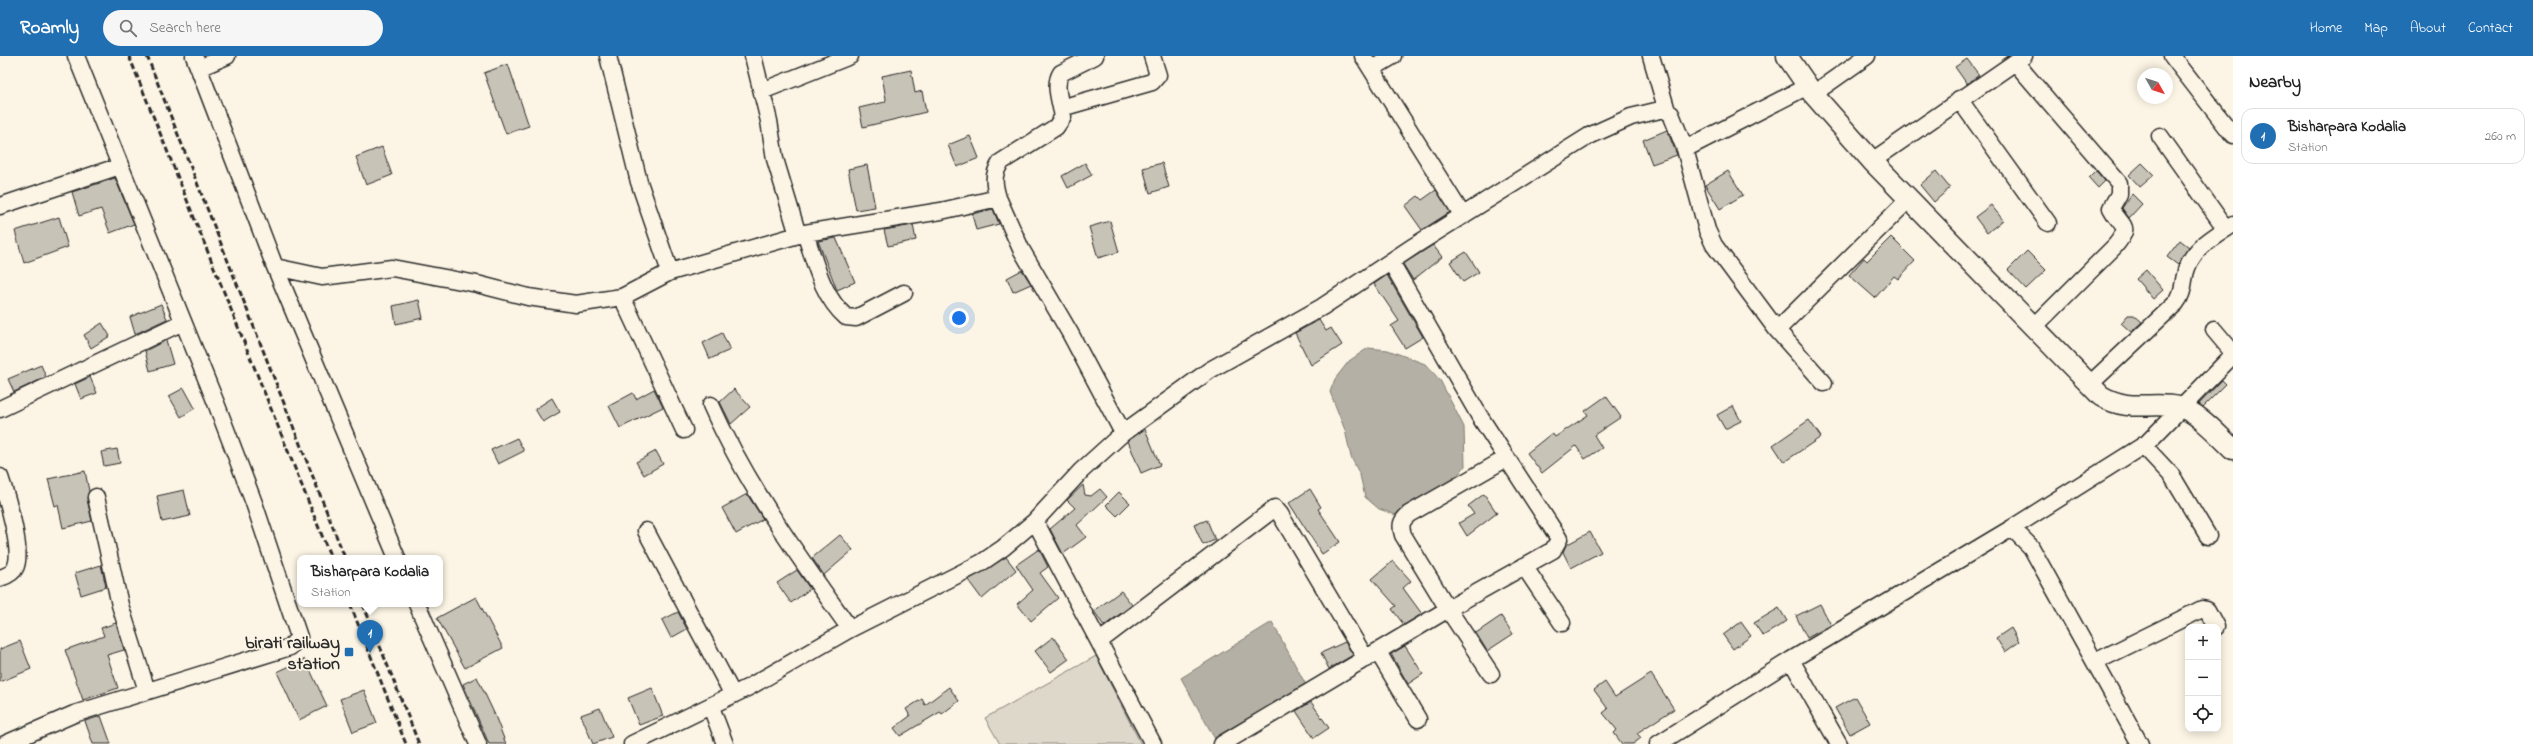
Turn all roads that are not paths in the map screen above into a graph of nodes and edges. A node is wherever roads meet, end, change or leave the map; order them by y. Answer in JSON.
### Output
{"nodes":[{"id":1,"x":76,"y":56,"type":"edge"},
{"id":2,"x":227,"y":56,"type":"edge"},
{"id":3,"x":608,"y":56,"type":"edge"},
{"id":4,"x":753,"y":56,"type":"edge"},
{"id":5,"x":850,"y":56,"type":"edge"},
{"id":6,"x":1095,"y":56,"type":"edge"},
{"id":7,"x":1152,"y":56,"type":"edge"},
{"id":8,"x":1393,"y":56,"type":"edge"},
{"id":9,"x":1651,"y":56,"type":"edge"},
{"id":10,"x":1787,"y":56,"type":"edge"},
{"id":11,"x":1867,"y":56,"type":"edge"},
{"id":12,"x":2172,"y":56,"type":"edge"},
{"id":13,"x":2019,"y":59,"type":"edge"},
{"id":14,"x":196,"y":62,"type":"edge"},
{"id":15,"x":1367,"y":63,"type":"edge"},
{"id":16,"x":1811,"y":90,"type":"junction"},
{"id":17,"x":762,"y":91,"type":"junction"},
{"id":18,"x":1960,"y":99,"type":"junction"},
{"id":19,"x":1061,"y":108,"type":"junction"},
{"id":20,"x":1667,"y":111,"type":"junction"},
{"id":21,"x":2233,"y":135,"type":"edge"},
{"id":22,"x":2160,"y":136,"type":"dead end"},
{"id":23,"x":1685,"y":149,"type":"junction"},
{"id":24,"x":1872,"y":161,"type":"junction"},
{"id":25,"x":120,"y":166,"type":"junction"},
{"id":26,"x":998,"y":198,"type":"junction"},
{"id":27,"x":1909,"y":199,"type":"junction"},
{"id":28,"x":0,"y":206,"type":"edge"},
{"id":29,"x":1463,"y":216,"type":"junction"},
{"id":30,"x":2048,"y":223,"type":"dead end"},
{"id":31,"x":2230,"y":226,"type":"edge"},
{"id":32,"x":801,"y":234,"type":"junction"},
{"id":33,"x":1391,"y":262,"type":"junction"},
{"id":34,"x":275,"y":267,"type":"junction"},
{"id":35,"x":670,"y":272,"type":"junction"},
{"id":36,"x":904,"y":293,"type":"dead end"},
{"id":37,"x":622,"y":297,"type":"junction"},
{"id":38,"x":183,"y":322,"type":"junction"},
{"id":39,"x":2033,"y":328,"type":"junction"},
{"id":40,"x":1776,"y":330,"type":"junction"},
{"id":41,"x":2214,"y":330,"type":"dead end"},
{"id":42,"x":1824,"y":383,"type":"dead end"},
{"id":43,"x":2089,"y":385,"type":"junction"},
{"id":44,"x":711,"y":405,"type":"dead end"},
{"id":45,"x":0,"y":409,"type":"edge"},
{"id":46,"x":2176,"y":411,"type":"junction"},
{"id":47,"x":684,"y":430,"type":"dead end"},
{"id":48,"x":1122,"y":433,"type":"junction"},
{"id":49,"x":2145,"y":444,"type":"junction"},
{"id":50,"x":2233,"y":449,"type":"edge"},
{"id":51,"x":1507,"y":458,"type":"junction"},
{"id":52,"x":1,"y":482,"type":"edge"},
{"id":53,"x":96,"y":497,"type":"dead end"},
{"id":54,"x":1035,"y":521,"type":"junction"},
{"id":55,"x":2012,"y":528,"type":"junction"},
{"id":56,"x":646,"y":531,"type":"dead end"},
{"id":57,"x":2208,"y":536,"type":"dead end"},
{"id":58,"x":396,"y":555,"type":"edge"},
{"id":59,"x":1524,"y":566,"type":"junction"},
{"id":60,"x":0,"y":578,"type":"edge"},
{"id":61,"x":418,"y":607,"type":"edge"},
{"id":62,"x":1448,"y":609,"type":"junction"},
{"id":63,"x":1562,"y":623,"type":"dead end"},
{"id":64,"x":2214,"y":624,"type":"edge"},
{"id":65,"x":850,"y":629,"type":"junction"},
{"id":66,"x":1100,"y":641,"type":"junction"},
{"id":67,"x":1372,"y":655,"type":"junction"},
{"id":68,"x":1792,"y":660,"type":"junction"},
{"id":69,"x":2095,"y":662,"type":"junction"},
{"id":70,"x":1491,"y":674,"type":"dead end"},
{"id":71,"x":147,"y":691,"type":"junction"},
{"id":72,"x":733,"y":695,"type":"junction"},
{"id":73,"x":711,"y":707,"type":"junction"},
{"id":74,"x":1418,"y":719,"type":"dead end"},
{"id":75,"x":5,"y":744,"type":"edge"},
{"id":76,"x":478,"y":744,"type":"edge"},
{"id":77,"x":632,"y":744,"type":"edge"},
{"id":78,"x":725,"y":744,"type":"edge"},
{"id":79,"x":1153,"y":744,"type":"edge"},
{"id":80,"x":1222,"y":744,"type":"edge"},
{"id":81,"x":1658,"y":744,"type":"edge"},
{"id":82,"x":1839,"y":744,"type":"edge"},
{"id":83,"x":2140,"y":744,"type":"edge"}],
"edges":[{"from":1,"to":25,"type":"street"},
{"from":2,"to":14,"type":"street"},
{"from":3,"to":35,"type":"street"},
{"from":4,"to":17,"type":"street"},
{"from":5,"to":17,"type":"street"},
{"from":6,"to":19,"type":"street"},
{"from":7,"to":19,"type":"street"},
{"from":8,"to":15,"type":"street"},
{"from":9,"to":20,"type":"street"},
{"from":10,"to":16,"type":"street"},
{"from":11,"to":16,"type":"street"},
{"from":12,"to":21,"type":"street"},
{"from":13,"to":18,"type":"street"},
{"from":13,"to":39,"type":"street"},
{"from":14,"to":34,"type":"street"},
{"from":15,"to":29,"type":"street"},
{"from":16,"to":23,"type":"street"},
{"from":16,"to":24,"type":"street"},
{"from":17,"to":32,"type":"street"},
{"from":18,"to":24,"type":"street"},
{"from":18,"to":30,"type":"street"},
{"from":19,"to":26,"type":"street"},
{"from":20,"to":23,"type":"street"},
{"from":20,"to":29,"type":"street"},
{"from":22,"to":31,"type":"street"},
{"from":23,"to":40,"type":"street"},
{"from":24,"to":27,"type":"street"},
{"from":25,"to":28,"type":"street"},
{"from":25,"to":38,"type":"street"},
{"from":26,"to":32,"type":"street"},
{"from":26,"to":48,"type":"street"},
{"from":27,"to":39,"type":"street"},
{"from":27,"to":40,"type":"street"},
{"from":29,"to":33,"type":"street"},
{"from":31,"to":43,"type":"street"},
{"from":32,"to":35,"type":"street"},
{"from":32,"to":36,"type":"street"},
{"from":33,"to":48,"type":"street"},
{"from":33,"to":51,"type":"street"},
{"from":34,"to":37,"type":"street"},
{"from":34,"to":58,"type":"street"},
{"from":35,"to":37,"type":"street"},
{"from":37,"to":47,"type":"street"},
{"from":38,"to":45,"type":"street"},
{"from":38,"to":71,"type":"street"},
{"from":39,"to":43,"type":"street"},
{"from":40,"to":42,"type":"street"},
{"from":41,"to":46,"type":"street"},
{"from":43,"to":46,"type":"street"},
{"from":44,"to":65,"type":"street"},
{"from":46,"to":49,"type":"street"},
{"from":46,"to":50,"type":"street"},
{"from":48,"to":54,"type":"street"},
{"from":49,"to":55,"type":"street"},
{"from":49,"to":57,"type":"street"},
{"from":51,"to":59,"type":"street"},
{"from":51,"to":62,"type":"street"},
{"from":52,"to":60,"type":"street"},
{"from":53,"to":71,"type":"street"},
{"from":54,"to":65,"type":"street"},
{"from":54,"to":66,"type":"street"},
{"from":55,"to":68,"type":"street"},
{"from":55,"to":69,"type":"street"},
{"from":56,"to":72,"type":"street"},
{"from":59,"to":62,"type":"street"},
{"from":59,"to":63,"type":"street"},
{"from":61,"to":76,"type":"street"},
{"from":62,"to":67,"type":"street"},
{"from":62,"to":70,"type":"street"},
{"from":64,"to":69,"type":"street"},
{"from":65,"to":72,"type":"street"},
{"from":66,"to":67,"type":"street"},
{"from":66,"to":79,"type":"street"},
{"from":67,"to":74,"type":"street"},
{"from":67,"to":80,"type":"street"},
{"from":68,"to":81,"type":"street"},
{"from":68,"to":82,"type":"street"},
{"from":69,"to":83,"type":"street"},
{"from":71,"to":75,"type":"street"},
{"from":72,"to":73,"type":"street"},
{"from":73,"to":77,"type":"street"},
{"from":73,"to":78,"type":"street"}]}
